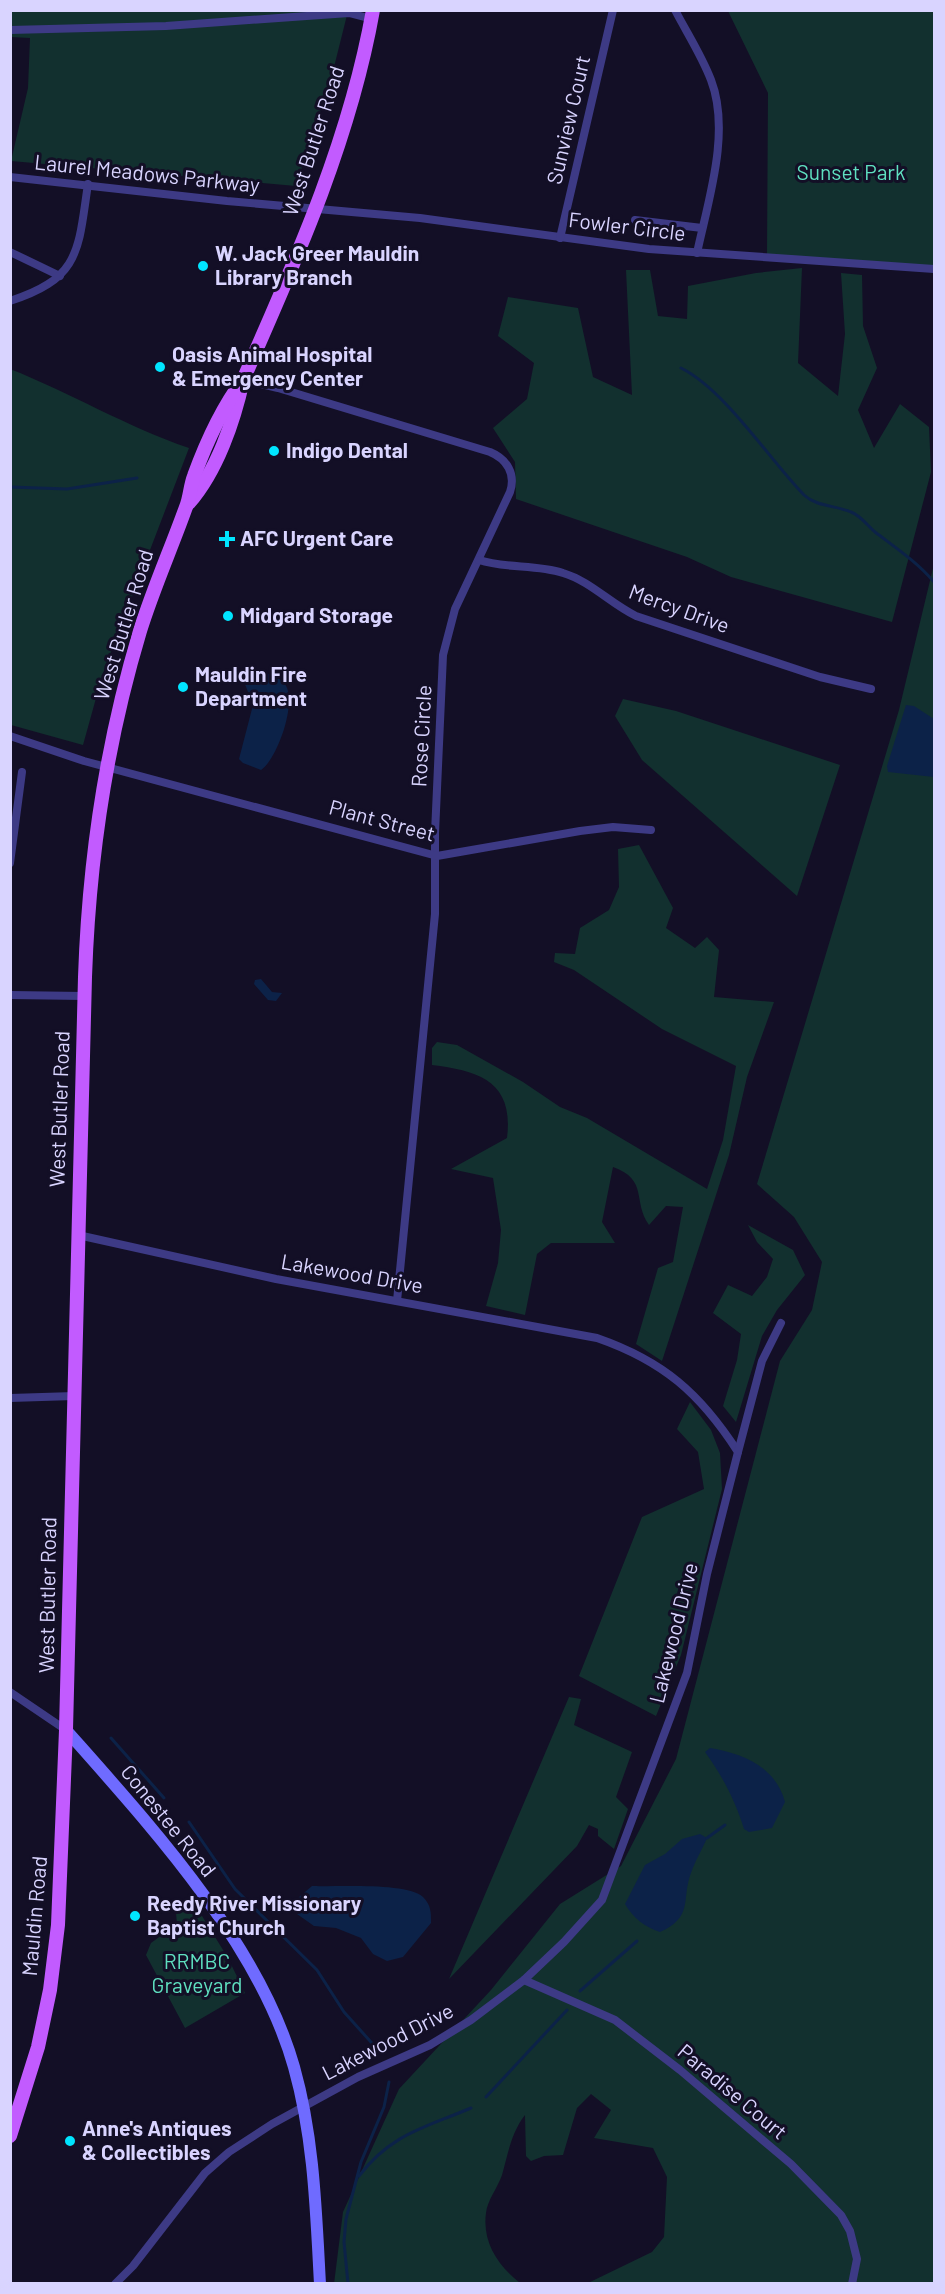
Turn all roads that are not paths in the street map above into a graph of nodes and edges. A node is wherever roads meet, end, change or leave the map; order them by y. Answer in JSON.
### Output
{"nodes":[{"id":1,"x":613,"y":10,"type":"edge"},
{"id":2,"x":675,"y":10,"type":"edge"},
{"id":3,"x":372,"y":15,"type":"edge"},
{"id":4,"x":10,"y":30,"type":"edge"},
{"id":5,"x":10,"y":177,"type":"edge"},
{"id":6,"x":88,"y":184,"type":"junction"},
{"id":7,"x":317,"y":207,"type":"junction"},
{"id":8,"x":635,"y":220,"type":"dead end"},
{"id":9,"x":702,"y":228,"type":"junction"},
{"id":10,"x":560,"y":238,"type":"junction"},
{"id":11,"x":10,"y":252,"type":"edge"},
{"id":12,"x":697,"y":254,"type":"junction"},
{"id":13,"x":934,"y":269,"type":"edge"},
{"id":14,"x":60,"y":276,"type":"junction"},
{"id":15,"x":10,"y":301,"type":"edge"},
{"id":16,"x":243,"y":380,"type":"junction"},
{"id":17,"x":479,"y":560,"type":"junction"},
{"id":18,"x":871,"y":689,"type":"dead end"},
{"id":19,"x":10,"y":736,"type":"edge"},
{"id":20,"x":108,"y":767,"type":"junction"},
{"id":21,"x":22,"y":772,"type":"dead end"},
{"id":22,"x":651,"y":830,"type":"dead end"},
{"id":23,"x":436,"y":856,"type":"junction"},
{"id":24,"x":10,"y":863,"type":"edge"},
{"id":25,"x":10,"y":995,"type":"edge"},
{"id":26,"x":84,"y":996,"type":"junction"},
{"id":27,"x":78,"y":1235,"type":"junction"},
{"id":28,"x":397,"y":1301,"type":"junction"},
{"id":29,"x":781,"y":1323,"type":"dead end"},
{"id":30,"x":74,"y":1396,"type":"junction"},
{"id":31,"x":10,"y":1398,"type":"edge"},
{"id":32,"x":738,"y":1452,"type":"junction"},
{"id":33,"x":10,"y":1692,"type":"edge"},
{"id":34,"x":66,"y":1730,"type":"junction"},
{"id":35,"x":524,"y":1980,"type":"junction"},
{"id":36,"x":302,"y":2107,"type":"junction"},
{"id":37,"x":10,"y":2136,"type":"edge"},
{"id":38,"x":115,"y":2283,"type":"edge"},
{"id":39,"x":320,"y":2283,"type":"edge"},
{"id":40,"x":852,"y":2283,"type":"edge"}],
"edges":[{"from":1,"to":10,"type":"street","name":"Sunview Court"},
{"from":2,"to":9,"type":"street"},
{"from":3,"to":4,"type":"street"},
{"from":3,"to":7,"type":"main road","name":"West Butler Road"},
{"from":5,"to":6,"type":"street","name":"Laurel Meadows Parkway"},
{"from":6,"to":7,"type":"street","name":"Laurel Meadows Parkway"},
{"from":6,"to":14,"type":"street"},
{"from":7,"to":10,"type":"street","name":"Fowler Circle"},
{"from":7,"to":16,"type":"main road","name":"West Butler Road"},
{"from":8,"to":9,"type":"street"},
{"from":9,"to":12,"type":"street"},
{"from":10,"to":12,"type":"street","name":"Fowler Circle"},
{"from":11,"to":14,"type":"street"},
{"from":12,"to":13,"type":"street","name":"Fowler Circle"},
{"from":14,"to":15,"type":"street"},
{"from":16,"to":17,"type":"street","name":"Rose Circle"},
{"from":16,"to":20,"type":"main road","name":"West Butler Road"},
{"from":17,"to":18,"type":"street","name":"Mercy Drive"},
{"from":17,"to":23,"type":"street","name":"Rose Circle"},
{"from":19,"to":20,"type":"street","name":"Plant Street"},
{"from":20,"to":23,"type":"street","name":"Plant Street"},
{"from":20,"to":26,"type":"main road","name":"West Butler Road"},
{"from":21,"to":24,"type":"street"},
{"from":22,"to":23,"type":"street","name":"Plant Street"},
{"from":23,"to":28,"type":"street","name":"Rose Circle"},
{"from":25,"to":26,"type":"street"},
{"from":26,"to":27,"type":"main road","name":"West Butler Road"},
{"from":27,"to":28,"type":"street","name":"Lakewood Drive"},
{"from":27,"to":30,"type":"main road","name":"West Butler Road"},
{"from":28,"to":32,"type":"street","name":"Lakewood Drive"},
{"from":29,"to":32,"type":"street"},
{"from":30,"to":31,"type":"street"},
{"from":30,"to":34,"type":"main road","name":"West Butler Road"},
{"from":32,"to":35,"type":"street","name":"Lakewood Drive"},
{"from":33,"to":34,"type":"street"},
{"from":34,"to":36,"type":"main road","name":"Conestee Road"},
{"from":34,"to":37,"type":"main road","name":"Mauldin Road"},
{"from":35,"to":36,"type":"street","name":"Lakewood Drive"},
{"from":35,"to":40,"type":"street","name":"Paradise Court"},
{"from":36,"to":38,"type":"street","name":"Lakewood Drive"},
{"from":36,"to":39,"type":"main road","name":"Conestee Road"}]}
